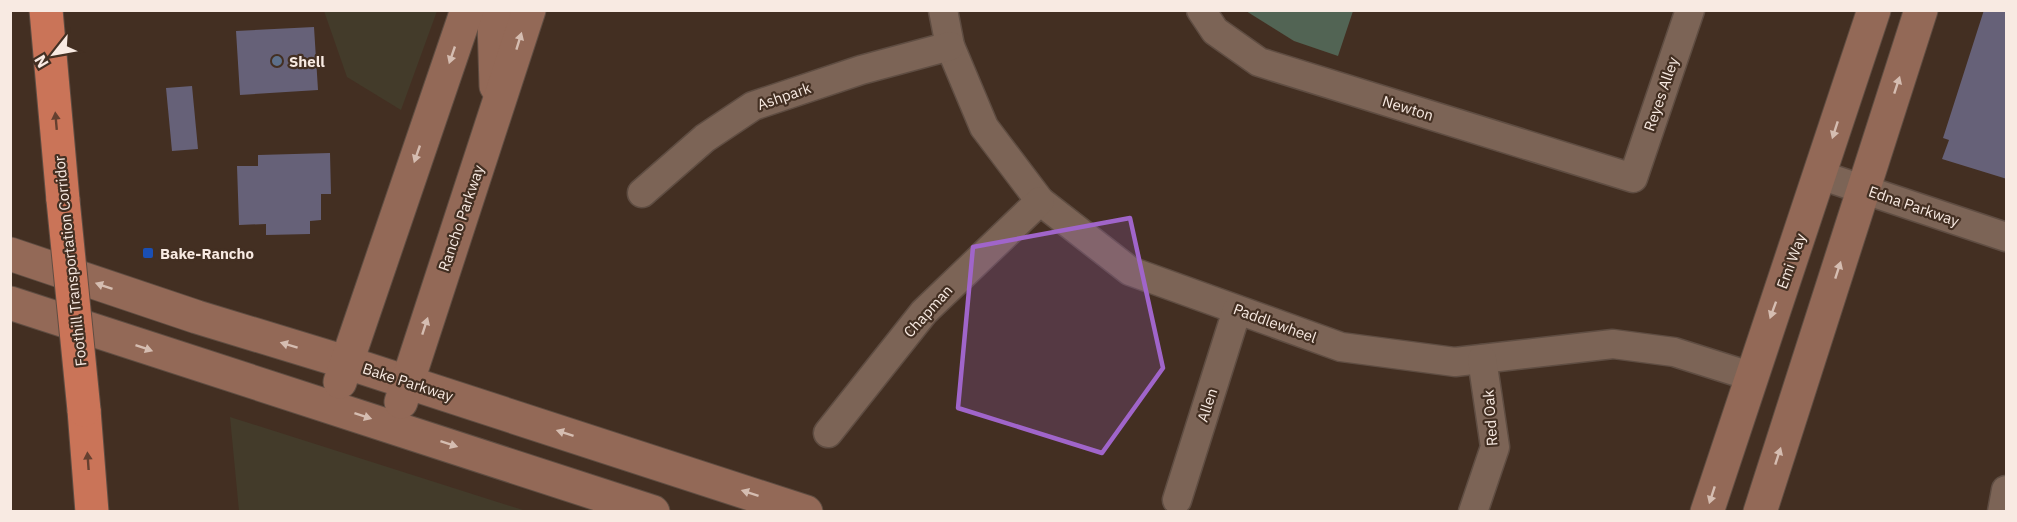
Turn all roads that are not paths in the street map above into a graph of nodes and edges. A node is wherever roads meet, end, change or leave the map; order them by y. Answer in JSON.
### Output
{"nodes":[{"id":1,"x":46,"y":10,"type":"edge"},
{"id":2,"x":467,"y":10,"type":"edge"},
{"id":3,"x":498,"y":10,"type":"edge"},
{"id":4,"x":529,"y":10,"type":"edge"},
{"id":5,"x":943,"y":10,"type":"edge"},
{"id":6,"x":1201,"y":10,"type":"edge"},
{"id":7,"x":1690,"y":10,"type":"edge"},
{"id":8,"x":1874,"y":10,"type":"edge"},
{"id":9,"x":1921,"y":10,"type":"edge"},
{"id":10,"x":950,"y":46,"type":"junction"},
{"id":11,"x":497,"y":111,"type":"junction"},
{"id":12,"x":1820,"y":175,"type":"junction"},
{"id":13,"x":1633,"y":178,"type":"joint"},
{"id":14,"x":1864,"y":189,"type":"junction"},
{"id":15,"x":642,"y":193,"type":"dead end"},
{"id":16,"x":1040,"y":201,"type":"junction"},
{"id":17,"x":2007,"y":237,"type":"edge"},
{"id":18,"x":10,"y":254,"type":"edge"},
{"id":19,"x":10,"y":303,"type":"edge"},
{"id":20,"x":1237,"y":310,"type":"junction"},
{"id":21,"x":1482,"y":359,"type":"junction"},
{"id":22,"x":345,"y":362,"type":"junction"},
{"id":23,"x":1750,"y":376,"type":"junction"},
{"id":24,"x":407,"y":382,"type":"junction"},
{"id":25,"x":333,"y":407,"type":"junction"},
{"id":26,"x":393,"y":426,"type":"junction"},
{"id":27,"x":828,"y":433,"type":"dead end"},
{"id":28,"x":2007,"y":490,"type":"edge"},
{"id":29,"x":1177,"y":501,"type":"dead end"},
{"id":30,"x":92,"y":512,"type":"edge"},
{"id":31,"x":653,"y":512,"type":"edge"},
{"id":32,"x":806,"y":512,"type":"edge"},
{"id":33,"x":1473,"y":512,"type":"edge"},
{"id":34,"x":1707,"y":512,"type":"edge"},
{"id":35,"x":1760,"y":512,"type":"edge"},
{"id":36,"x":2002,"y":512,"type":"edge"}],
"edges":[{"from":30,"to":1,"type":"highway","name":"Foothill Transportation Corridor","one_way":true,"bridge":true},
{"from":2,"to":22,"type":"main road","one_way":true},
{"from":3,"to":11,"type":"main road"},
{"from":11,"to":4,"type":"main road","name":"Rancho Parkway","one_way":true},
{"from":5,"to":10,"type":"street","name":"Paddlewheel"},
{"from":6,"to":13,"type":"street","name":"Newton"},
{"from":7,"to":13,"type":"street","name":"Reyes Alley"},
{"from":8,"to":12,"type":"main road","name":"Emi Way","one_way":true},
{"from":14,"to":9,"type":"main road","one_way":true},
{"from":10,"to":15,"type":"street","name":"Ashpark"},
{"from":10,"to":16,"type":"street","name":"Paddlewheel"},
{"from":24,"to":11,"type":"main road","name":"Rancho Parkway","one_way":true},
{"from":12,"to":14,"type":"street","name":"Edna Parkway"},
{"from":12,"to":23,"type":"main road","name":"Emi Way","one_way":true},
{"from":14,"to":17,"type":"street","name":"Edna Parkway"},
{"from":35,"to":14,"type":"main road","one_way":true},
{"from":16,"to":20,"type":"street","name":"Paddlewheel"},
{"from":16,"to":27,"type":"street","name":"Chapman"},
{"from":22,"to":18,"type":"main road","name":"Bake Parkway","one_way":true},
{"from":19,"to":25,"type":"main road","one_way":true},
{"from":20,"to":21,"type":"street","name":"Paddlewheel"},
{"from":20,"to":29,"type":"street","name":"Allen"},
{"from":21,"to":23,"type":"street","name":"Paddlewheel"},
{"from":21,"to":33,"type":"street","name":"Red Oak"},
{"from":22,"to":24,"type":"main road","name":"Bake Parkway"},
{"from":22,"to":25,"type":"main road"},
{"from":23,"to":34,"type":"main road","name":"Emi Way","one_way":true},
{"from":24,"to":26,"type":"main road","name":"Rancho Parkway"},
{"from":32,"to":24,"type":"main road","name":"Bake Parkway","one_way":true},
{"from":25,"to":26,"type":"main road","one_way":true},
{"from":26,"to":31,"type":"main road","one_way":true},
{"from":28,"to":36,"type":"street"}]}
